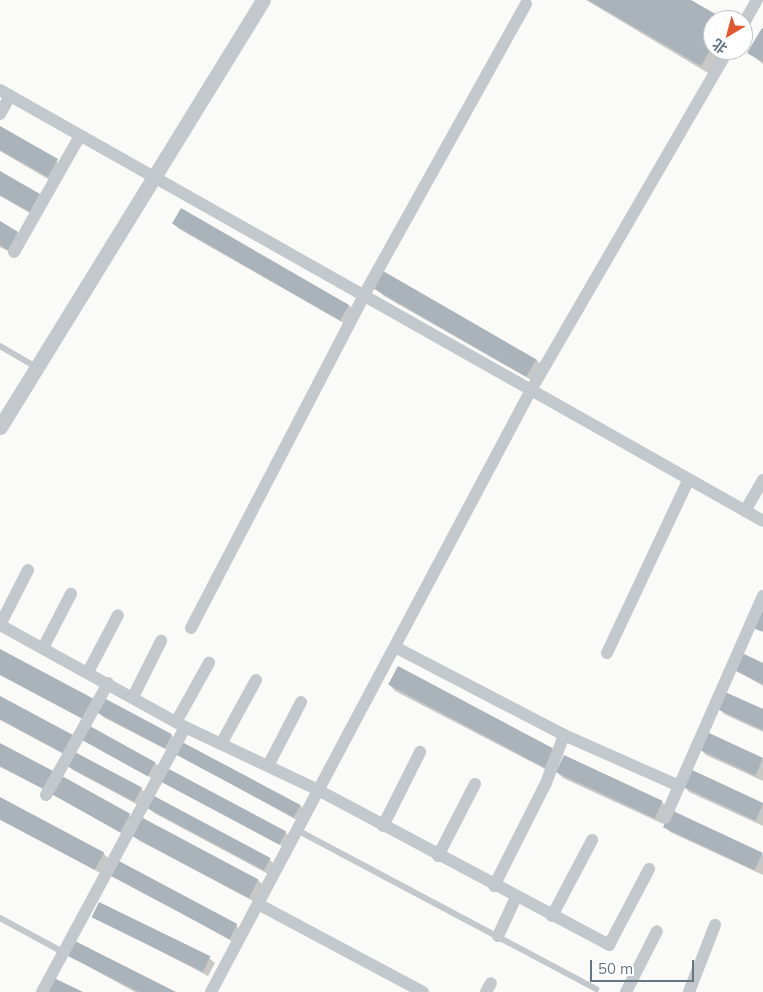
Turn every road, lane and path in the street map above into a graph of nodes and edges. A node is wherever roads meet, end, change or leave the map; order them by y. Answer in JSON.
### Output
{"nodes":[{"id":1,"x":263,"y":0,"type":"edge"},
{"id":2,"x":526,"y":4,"type":"dead end"},
{"id":3,"x":722,"y":60,"type":"edge"},
{"id":4,"x":5,"y":93,"type":"edge"},
{"id":5,"x":0,"y":114,"type":"edge"},
{"id":6,"x":80,"y":136,"type":"junction"},
{"id":7,"x":152,"y":176,"type":"junction"},
{"id":8,"x":14,"y":252,"type":"dead end"},
{"id":9,"x":364,"y":295,"type":"junction"},
{"id":10,"x":0,"y":346,"type":"edge"},
{"id":11,"x":36,"y":367,"type":"junction"},
{"id":12,"x":531,"y":390,"type":"junction"},
{"id":13,"x":0,"y":427,"type":"edge"},
{"id":14,"x":689,"y":479,"type":"junction"},
{"id":15,"x":763,"y":480,"type":"edge"},
{"id":16,"x":745,"y":511,"type":"junction"},
{"id":17,"x":763,"y":521,"type":"edge"},
{"id":18,"x":28,"y":570,"type":"dead end"},
{"id":19,"x":71,"y":594,"type":"dead end"},
{"id":20,"x":763,"y":596,"type":"edge"},
{"id":21,"x":118,"y":615,"type":"dead end"},
{"id":22,"x":191,"y":628,"type":"dead end"},
{"id":23,"x":161,"y":641,"type":"dead end"},
{"id":24,"x":394,"y":647,"type":"junction"},
{"id":25,"x":43,"y":648,"type":"junction"},
{"id":26,"x":607,"y":653,"type":"dead end"},
{"id":27,"x":209,"y":663,"type":"dead end"},
{"id":28,"x":88,"y":672,"type":"junction"},
{"id":29,"x":256,"y":680,"type":"dead end"},
{"id":30,"x":108,"y":683,"type":"junction"},
{"id":31,"x":133,"y":697,"type":"junction"},
{"id":32,"x":301,"y":702,"type":"dead end"},
{"id":33,"x":180,"y":724,"type":"junction"},
{"id":34,"x":564,"y":735,"type":"junction"},
{"id":35,"x":221,"y":744,"type":"junction"},
{"id":36,"x":420,"y":752,"type":"dead end"},
{"id":37,"x":268,"y":766,"type":"junction"},
{"id":38,"x":476,"y":784,"type":"dead end"},
{"id":39,"x":679,"y":786,"type":"junction"},
{"id":40,"x":318,"y":790,"type":"junction"},
{"id":41,"x":46,"y":795,"type":"dead end"},
{"id":42,"x":665,"y":818,"type":"dead end"},
{"id":43,"x":383,"y":826,"type":"junction"},
{"id":44,"x":297,"y":830,"type":"junction"},
{"id":45,"x":592,"y":840,"type":"dead end"},
{"id":46,"x":438,"y":856,"type":"junction"},
{"id":47,"x":649,"y":869,"type":"dead end"},
{"id":48,"x":494,"y":886,"type":"junction"},
{"id":49,"x":516,"y":897,"type":"junction"},
{"id":50,"x":258,"y":904,"type":"junction"},
{"id":51,"x":552,"y":916,"type":"junction"},
{"id":52,"x":0,"y":918,"type":"edge"},
{"id":53,"x":714,"y":925,"type":"dead end"},
{"id":54,"x":657,"y":931,"type":"dead end"},
{"id":55,"x":498,"y":936,"type":"junction"},
{"id":56,"x":63,"y":952,"type":"junction"},
{"id":57,"x":596,"y":989,"type":"dead end"},
{"id":58,"x":42,"y":992,"type":"edge"},
{"id":59,"x":211,"y":992,"type":"edge"},
{"id":60,"x":423,"y":992,"type":"edge"},
{"id":61,"x":626,"y":992,"type":"edge"},
{"id":62,"x":689,"y":992,"type":"edge"}],
"edges":[{"from":1,"to":7,"type":"street"},
{"from":2,"to":9,"type":"street"},
{"from":3,"to":12,"type":"street"},
{"from":4,"to":5,"type":"street"},
{"from":4,"to":6,"type":"street"},
{"from":6,"to":7,"type":"street"},
{"from":6,"to":8,"type":"street"},
{"from":7,"to":9,"type":"street"},
{"from":7,"to":11,"type":"street"},
{"from":9,"to":12,"type":"street"},
{"from":9,"to":22,"type":"street"},
{"from":10,"to":11,"type":"lane"},
{"from":11,"to":13,"type":"street"},
{"from":12,"to":14,"type":"street"},
{"from":12,"to":24,"type":"street"},
{"from":14,"to":16,"type":"street"},
{"from":14,"to":26,"type":"street"},
{"from":15,"to":16,"type":"street"},
{"from":16,"to":17,"type":"street"},
{"from":18,"to":25,"type":"street"},
{"from":19,"to":25,"type":"street"},
{"from":20,"to":39,"type":"street"},
{"from":21,"to":28,"type":"street"},
{"from":23,"to":31,"type":"street"},
{"from":24,"to":34,"type":"street"},
{"from":24,"to":40,"type":"street"},
{"from":25,"to":28,"type":"street"},
{"from":27,"to":33,"type":"street"},
{"from":28,"to":30,"type":"street"},
{"from":29,"to":35,"type":"street"},
{"from":30,"to":31,"type":"street"},
{"from":30,"to":41,"type":"street"},
{"from":31,"to":33,"type":"street"},
{"from":32,"to":37,"type":"street"},
{"from":33,"to":35,"type":"street"},
{"from":33,"to":56,"type":"street"},
{"from":34,"to":39,"type":"street"},
{"from":34,"to":48,"type":"street"},
{"from":35,"to":37,"type":"street"},
{"from":36,"to":43,"type":"street"},
{"from":37,"to":40,"type":"street"},
{"from":38,"to":46,"type":"street"},
{"from":39,"to":42,"type":"street"},
{"from":40,"to":43,"type":"street"},
{"from":40,"to":44,"type":"street"},
{"from":43,"to":46,"type":"street"},
{"from":44,"to":50,"type":"street"},
{"from":44,"to":55,"type":"lane"},
{"from":45,"to":51,"type":"street"},
{"from":46,"to":48,"type":"street"},
{"from":47,"to":51,"type":"street"},
{"from":48,"to":49,"type":"street"},
{"from":49,"to":51,"type":"street"},
{"from":49,"to":55,"type":"street"},
{"from":50,"to":59,"type":"street"},
{"from":50,"to":60,"type":"street"},
{"from":52,"to":56,"type":"lane"},
{"from":53,"to":62,"type":"street"},
{"from":54,"to":61,"type":"street"},
{"from":55,"to":57,"type":"lane"},
{"from":56,"to":58,"type":"street"}]}
